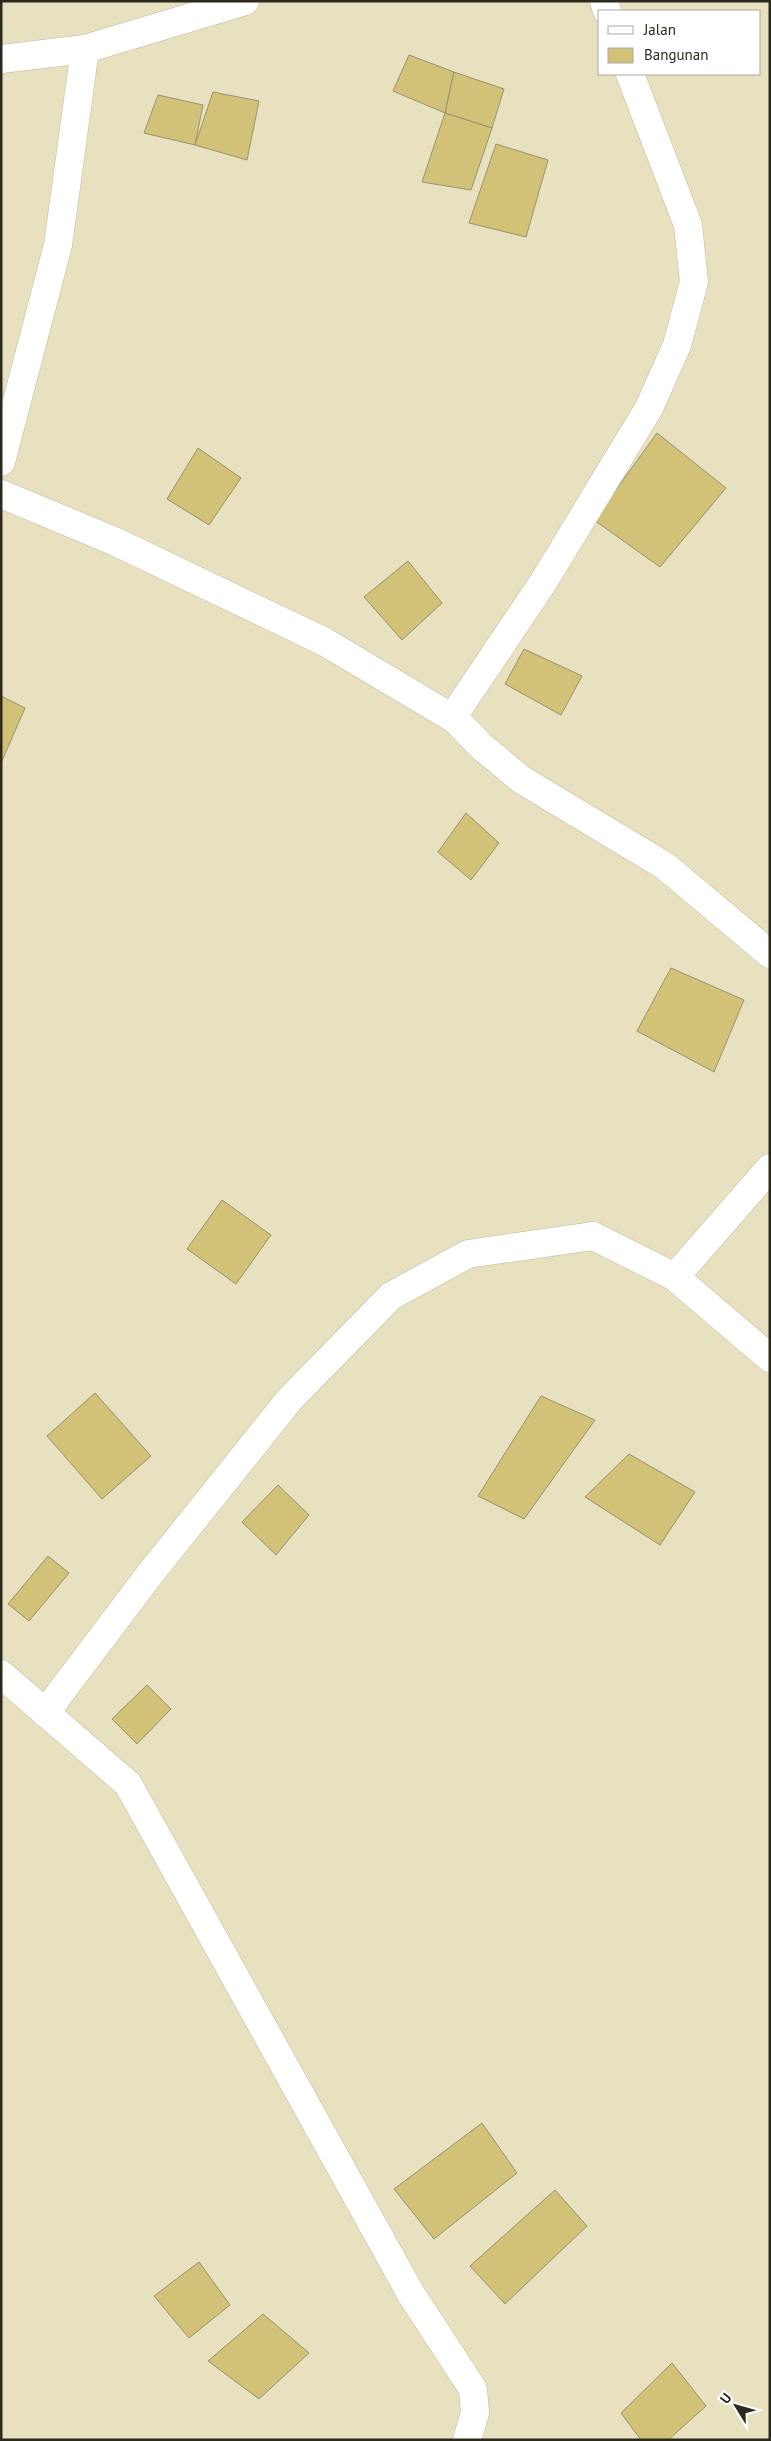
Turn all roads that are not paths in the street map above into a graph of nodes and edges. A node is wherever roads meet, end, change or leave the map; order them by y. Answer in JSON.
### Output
{"nodes":[{"id":1,"x":245,"y":1,"type":"edge"},
{"id":2,"x":85,"y":48,"type":"junction"},
{"id":3,"x":1,"y":59,"type":"edge"},
{"id":4,"x":630,"y":75,"type":"edge"},
{"id":5,"x":1,"y":462,"type":"edge"},
{"id":6,"x":1,"y":494,"type":"edge"},
{"id":7,"x":456,"y":720,"type":"junction"},
{"id":8,"x":770,"y":954,"type":"edge"},
{"id":9,"x":770,"y":1168,"type":"edge"},
{"id":10,"x":675,"y":1277,"type":"junction"},
{"id":11,"x":770,"y":1358,"type":"edge"},
{"id":12,"x":1,"y":1674,"type":"edge"},
{"id":13,"x":45,"y":1712,"type":"junction"},
{"id":14,"x":467,"y":2440,"type":"edge"}],
"edges":[{"from":1,"to":2,"type":"street"},
{"from":2,"to":3,"type":"street"},
{"from":2,"to":5,"type":"street"},
{"from":4,"to":7,"type":"street"},
{"from":6,"to":7,"type":"street"},
{"from":7,"to":8,"type":"street"},
{"from":9,"to":10,"type":"street"},
{"from":10,"to":11,"type":"street"},
{"from":10,"to":13,"type":"street"},
{"from":12,"to":13,"type":"street"},
{"from":13,"to":14,"type":"street"}]}
